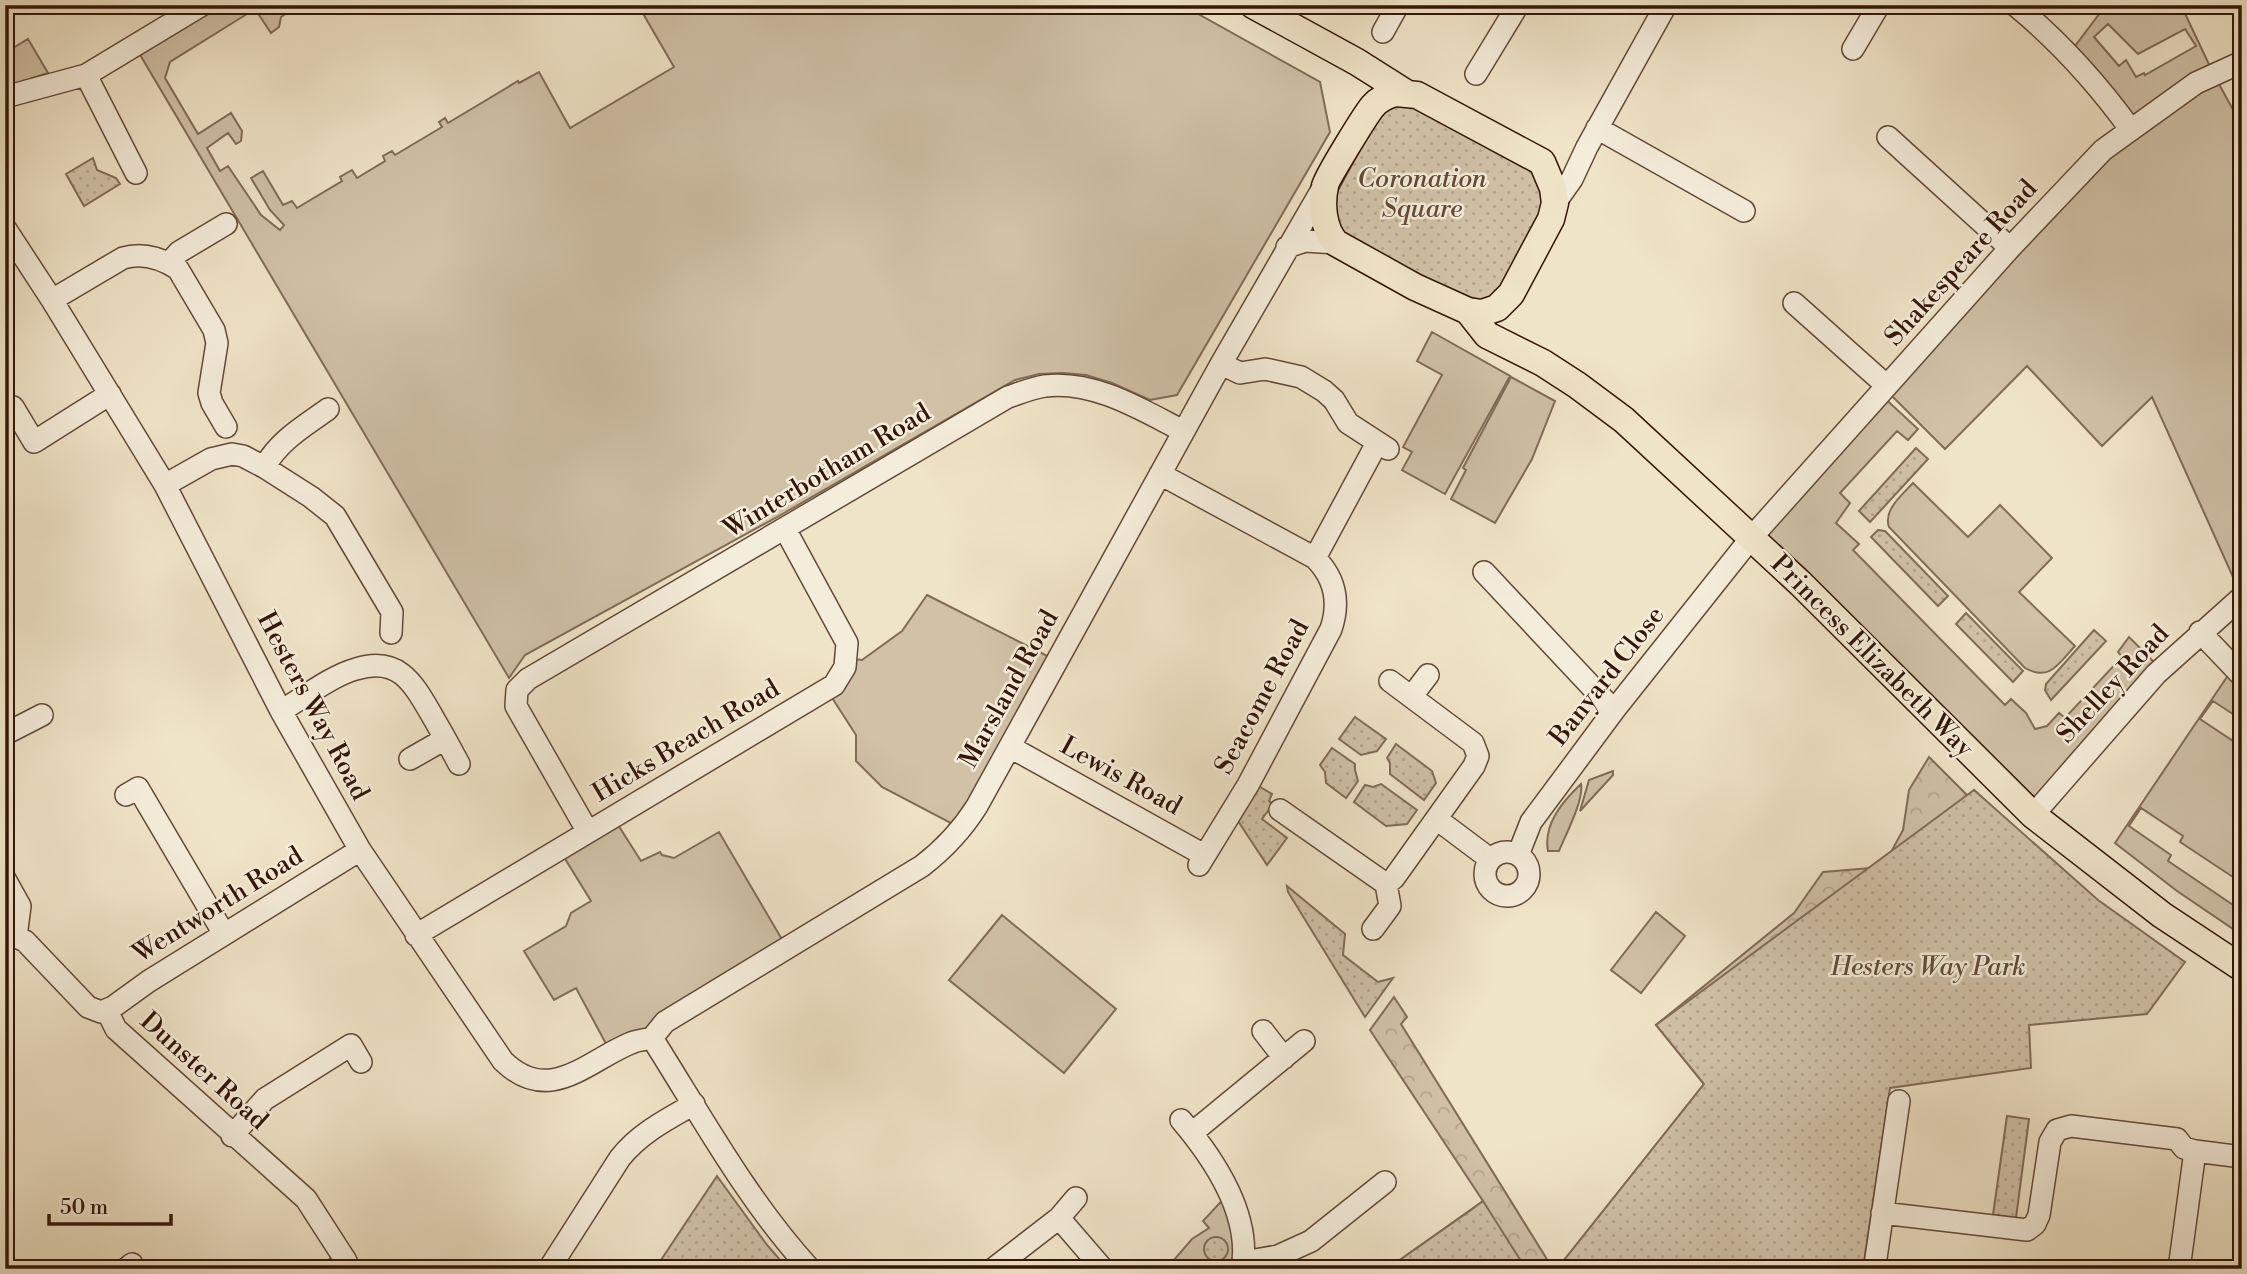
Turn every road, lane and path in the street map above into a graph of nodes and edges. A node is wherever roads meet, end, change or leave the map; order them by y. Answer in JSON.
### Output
{"nodes":[{"id":1,"x":202,"y":5,"type":"edge"},
{"id":2,"x":1254,"y":5,"type":"edge"},
{"id":3,"x":1398,"y":5,"type":"edge"},
{"id":4,"x":1518,"y":5,"type":"edge"},
{"id":5,"x":1666,"y":5,"type":"edge"},
{"id":6,"x":1879,"y":5,"type":"edge"},
{"id":7,"x":2016,"y":5,"type":"edge"},
{"id":8,"x":1383,"y":32,"type":"dead end"},
{"id":9,"x":1853,"y":48,"type":"dead end"},
{"id":10,"x":1357,"y":62,"type":"junction"},
{"id":11,"x":2242,"y":62,"type":"edge"},
{"id":12,"x":1476,"y":74,"type":"dead end"},
{"id":13,"x":86,"y":75,"type":"junction"},
{"id":14,"x":1406,"y":93,"type":"junction"},
{"id":15,"x":5,"y":97,"type":"edge"},
{"id":16,"x":1374,"y":105,"type":"junction"},
{"id":17,"x":2131,"y":130,"type":"junction"},
{"id":18,"x":1592,"y":137,"type":"junction"},
{"id":19,"x":1888,"y":137,"type":"dead end"},
{"id":20,"x":1542,"y":162,"type":"junction"},
{"id":21,"x":136,"y":173,"type":"dead end"},
{"id":22,"x":1325,"y":184,"type":"junction"},
{"id":23,"x":1555,"y":204,"type":"junction"},
{"id":24,"x":1744,"y":211,"type":"dead end"},
{"id":25,"x":226,"y":224,"type":"dead end"},
{"id":26,"x":5,"y":228,"type":"edge"},
{"id":27,"x":1336,"y":243,"type":"junction"},
{"id":28,"x":1287,"y":247,"type":"junction"},
{"id":29,"x":2010,"y":248,"type":"junction"},
{"id":30,"x":169,"y":263,"type":"junction"},
{"id":31,"x":1511,"y":294,"type":"junction"},
{"id":32,"x":52,"y":300,"type":"junction"},
{"id":33,"x":1794,"y":303,"type":"dead end"},
{"id":34,"x":1468,"y":311,"type":"junction"},
{"id":35,"x":1505,"y":343,"type":"junction"},
{"id":36,"x":1221,"y":364,"type":"junction"},
{"id":37,"x":1887,"y":386,"type":"junction"},
{"id":38,"x":110,"y":394,"type":"junction"},
{"id":39,"x":328,"y":409,"type":"dead end"},
{"id":40,"x":5,"y":412,"type":"edge"},
{"id":41,"x":226,"y":427,"type":"dead end"},
{"id":42,"x":1183,"y":432,"type":"junction"},
{"id":43,"x":264,"y":467,"type":"junction"},
{"id":44,"x":1160,"y":474,"type":"junction"},
{"id":45,"x":165,"y":485,"type":"junction"},
{"id":46,"x":785,"y":529,"type":"junction"},
{"id":47,"x":1751,"y":538,"type":"junction"},
{"id":48,"x":1315,"y":558,"type":"junction"},
{"id":49,"x":1484,"y":572,"type":"dead end"},
{"id":50,"x":2242,"y":597,"type":"edge"},
{"id":51,"x":2200,"y":632,"type":"junction"},
{"id":52,"x":391,"y":633,"type":"dead end"},
{"id":53,"x":1428,"y":675,"type":"dead end"},
{"id":54,"x":2242,"y":676,"type":"edge"},
{"id":55,"x":1390,"y":681,"type":"dead end"},
{"id":56,"x":1412,"y":696,"type":"junction"},
{"id":57,"x":1615,"y":709,"type":"junction"},
{"id":58,"x":281,"y":711,"type":"junction"},
{"id":59,"x":42,"y":715,"type":"dead end"},
{"id":60,"x":5,"y":734,"type":"edge"},
{"id":61,"x":445,"y":739,"type":"junction"},
{"id":62,"x":1010,"y":747,"type":"junction"},
{"id":63,"x":410,"y":759,"type":"dead end"},
{"id":64,"x":460,"y":764,"type":"dead end"},
{"id":65,"x":126,"y":795,"type":"dead end"},
{"id":66,"x":1280,"y":810,"type":"dead end"},
{"id":67,"x":2033,"y":815,"type":"junction"},
{"id":68,"x":1438,"y":820,"type":"junction"},
{"id":69,"x":587,"y":832,"type":"junction"},
{"id":70,"x":360,"y":850,"type":"junction"},
{"id":71,"x":1518,"y":855,"type":"junction"},
{"id":72,"x":1490,"y":859,"type":"junction"},
{"id":73,"x":1201,"y":860,"type":"joint"},
{"id":74,"x":5,"y":879,"type":"edge"},
{"id":75,"x":1386,"y":884,"type":"junction"},
{"id":76,"x":1373,"y":929,"type":"dead end"},
{"id":77,"x":224,"y":934,"type":"junction"},
{"id":78,"x":416,"y":935,"type":"junction"},
{"id":79,"x":11,"y":937,"type":"edge"},
{"id":80,"x":2242,"y":968,"type":"edge"},
{"id":81,"x":107,"y":1011,"type":"junction"},
{"id":82,"x":1263,"y":1031,"type":"dead end"},
{"id":83,"x":652,"y":1038,"type":"junction"},
{"id":84,"x":1304,"y":1041,"type":"dead end"},
{"id":85,"x":1284,"y":1058,"type":"junction"},
{"id":86,"x":362,"y":1062,"type":"dead end"},
{"id":87,"x":1899,"y":1101,"type":"dead end"},
{"id":88,"x":694,"y":1104,"type":"junction"},
{"id":89,"x":232,"y":1136,"type":"junction"},
{"id":90,"x":2195,"y":1152,"type":"junction"},
{"id":91,"x":2242,"y":1157,"type":"edge"},
{"id":92,"x":1385,"y":1182,"type":"dead end"},
{"id":93,"x":1076,"y":1198,"type":"dead end"},
{"id":94,"x":1882,"y":1213,"type":"junction"},
{"id":95,"x":1059,"y":1218,"type":"junction"},
{"id":96,"x":1875,"y":1265,"type":"dead end"},
{"id":97,"x":1243,"y":1266,"type":"edge"},
{"id":98,"x":335,"y":1269,"type":"edge"},
{"id":99,"x":549,"y":1269,"type":"edge"},
{"id":100,"x":810,"y":1269,"type":"edge"},
{"id":101,"x":993,"y":1269,"type":"edge"},
{"id":102,"x":1103,"y":1269,"type":"edge"},
{"id":103,"x":2179,"y":1269,"type":"edge"}],
"edges":[{"from":1,"to":13,"type":"street"},
{"from":2,"to":10,"type":"main road"},
{"from":3,"to":8,"type":"street"},
{"from":4,"to":12,"type":"street"},
{"from":5,"to":18,"type":"street"},
{"from":6,"to":9,"type":"street"},
{"from":7,"to":17,"type":"street"},
{"from":10,"to":14,"type":"main road"},
{"from":10,"to":16,"type":"main road"},
{"from":11,"to":17,"type":"street","name":"Shakespeare Road"},
{"from":13,"to":15,"type":"street"},
{"from":13,"to":21,"type":"street"},
{"from":14,"to":16,"type":"main road"},
{"from":14,"to":20,"type":"main road"},
{"from":16,"to":22,"type":"main road"},
{"from":17,"to":29,"type":"street","name":"Shakespeare Road"},
{"from":18,"to":20,"type":"street"},
{"from":18,"to":23,"type":"street"},
{"from":18,"to":24,"type":"street"},
{"from":19,"to":29,"type":"street"},
{"from":20,"to":23,"type":"main road"},
{"from":22,"to":27,"type":"main road"},
{"from":22,"to":28,"type":"street","name":"Marsland Road"},
{"from":23,"to":31,"type":"main road"},
{"from":25,"to":30,"type":"street"},
{"from":26,"to":32,"type":"street","name":"Hesters Way Road"},
{"from":27,"to":28,"type":"street"},
{"from":27,"to":34,"type":"main road"},
{"from":28,"to":36,"type":"street","name":"Marsland Road"},
{"from":29,"to":37,"type":"street","name":"Shakespeare Road"},
{"from":30,"to":32,"type":"street"},
{"from":30,"to":41,"type":"street"},
{"from":31,"to":34,"type":"main road"},
{"from":31,"to":35,"type":"main road"},
{"from":32,"to":38,"type":"street","name":"Hesters Way Road"},
{"from":33,"to":37,"type":"street"},
{"from":34,"to":35,"type":"main road","name":"Princess Elizabeth Way"},
{"from":35,"to":47,"type":"main road","name":"Princess Elizabeth Way"},
{"from":36,"to":42,"type":"street","name":"Marsland Road"},
{"from":36,"to":48,"type":"street"},
{"from":37,"to":47,"type":"street","name":"Shakespeare Road"},
{"from":38,"to":40,"type":"street"},
{"from":38,"to":45,"type":"street","name":"Hesters Way Road"},
{"from":39,"to":43,"type":"street"},
{"from":42,"to":44,"type":"street","name":"Marsland Road"},
{"from":42,"to":46,"type":"street","name":"Winterbotham Road"},
{"from":43,"to":45,"type":"street"},
{"from":43,"to":52,"type":"street"},
{"from":44,"to":48,"type":"street"},
{"from":44,"to":62,"type":"street","name":"Marsland Road"},
{"from":45,"to":58,"type":"street","name":"Hesters Way Road"},
{"from":46,"to":69,"type":"street","name":"Hicks Beach Road"},
{"from":46,"to":69,"type":"street","name":"Winterbotham Road"},
{"from":47,"to":57,"type":"street","name":"Banyard Close"},
{"from":47,"to":67,"type":"main road","name":"Princess Elizabeth Way"},
{"from":48,"to":73,"type":"street","name":"Seacome Road"},
{"from":49,"to":57,"type":"street"},
{"from":50,"to":51,"type":"street","name":"Shelley Road"},
{"from":51,"to":54,"type":"street"},
{"from":51,"to":67,"type":"street","name":"Shelley Road"},
{"from":53,"to":56,"type":"street"},
{"from":55,"to":56,"type":"street"},
{"from":56,"to":68,"type":"street"},
{"from":57,"to":71,"type":"street","name":"Banyard Close"},
{"from":58,"to":61,"type":"street"},
{"from":58,"to":70,"type":"street","name":"Hesters Way Road"},
{"from":59,"to":60,"type":"street"},
{"from":61,"to":63,"type":"street"},
{"from":61,"to":64,"type":"street"},
{"from":62,"to":73,"type":"street","name":"Lewis Road"},
{"from":62,"to":83,"type":"street","name":"Marsland Road"},
{"from":65,"to":77,"type":"street"},
{"from":66,"to":75,"type":"street"},
{"from":67,"to":80,"type":"main road","name":"Princess Elizabeth Way"},
{"from":68,"to":72,"type":"street"},
{"from":68,"to":75,"type":"street"},
{"from":69,"to":78,"type":"street","name":"Hicks Beach Road"},
{"from":70,"to":77,"type":"street","name":"Wentworth Road"},
{"from":70,"to":78,"type":"street","name":"Hesters Way Road"},
{"from":71,"to":72,"type":"street"},
{"from":71,"to":72,"type":"street"},
{"from":74,"to":79,"type":"street"},
{"from":75,"to":76,"type":"street"},
{"from":77,"to":81,"type":"street","name":"Wentworth Road"},
{"from":78,"to":83,"type":"street","name":"Hesters Way Road"},
{"from":79,"to":81,"type":"street","name":"Dunster Road"},
{"from":81,"to":89,"type":"street","name":"Dunster Road"},
{"from":82,"to":85,"type":"street"},
{"from":83,"to":88,"type":"street"},
{"from":84,"to":85,"type":"street"},
{"from":85,"to":97,"type":"street"},
{"from":86,"to":89,"type":"street"},
{"from":87,"to":94,"type":"street"},
{"from":88,"to":99,"type":"street"},
{"from":88,"to":100,"type":"street"},
{"from":89,"to":98,"type":"street","name":"Dunster Road"},
{"from":90,"to":91,"type":"street"},
{"from":90,"to":94,"type":"street"},
{"from":90,"to":103,"type":"street"},
{"from":92,"to":97,"type":"street"},
{"from":93,"to":95,"type":"street"},
{"from":94,"to":96,"type":"street"},
{"from":95,"to":101,"type":"street"},
{"from":95,"to":102,"type":"street"}]}
